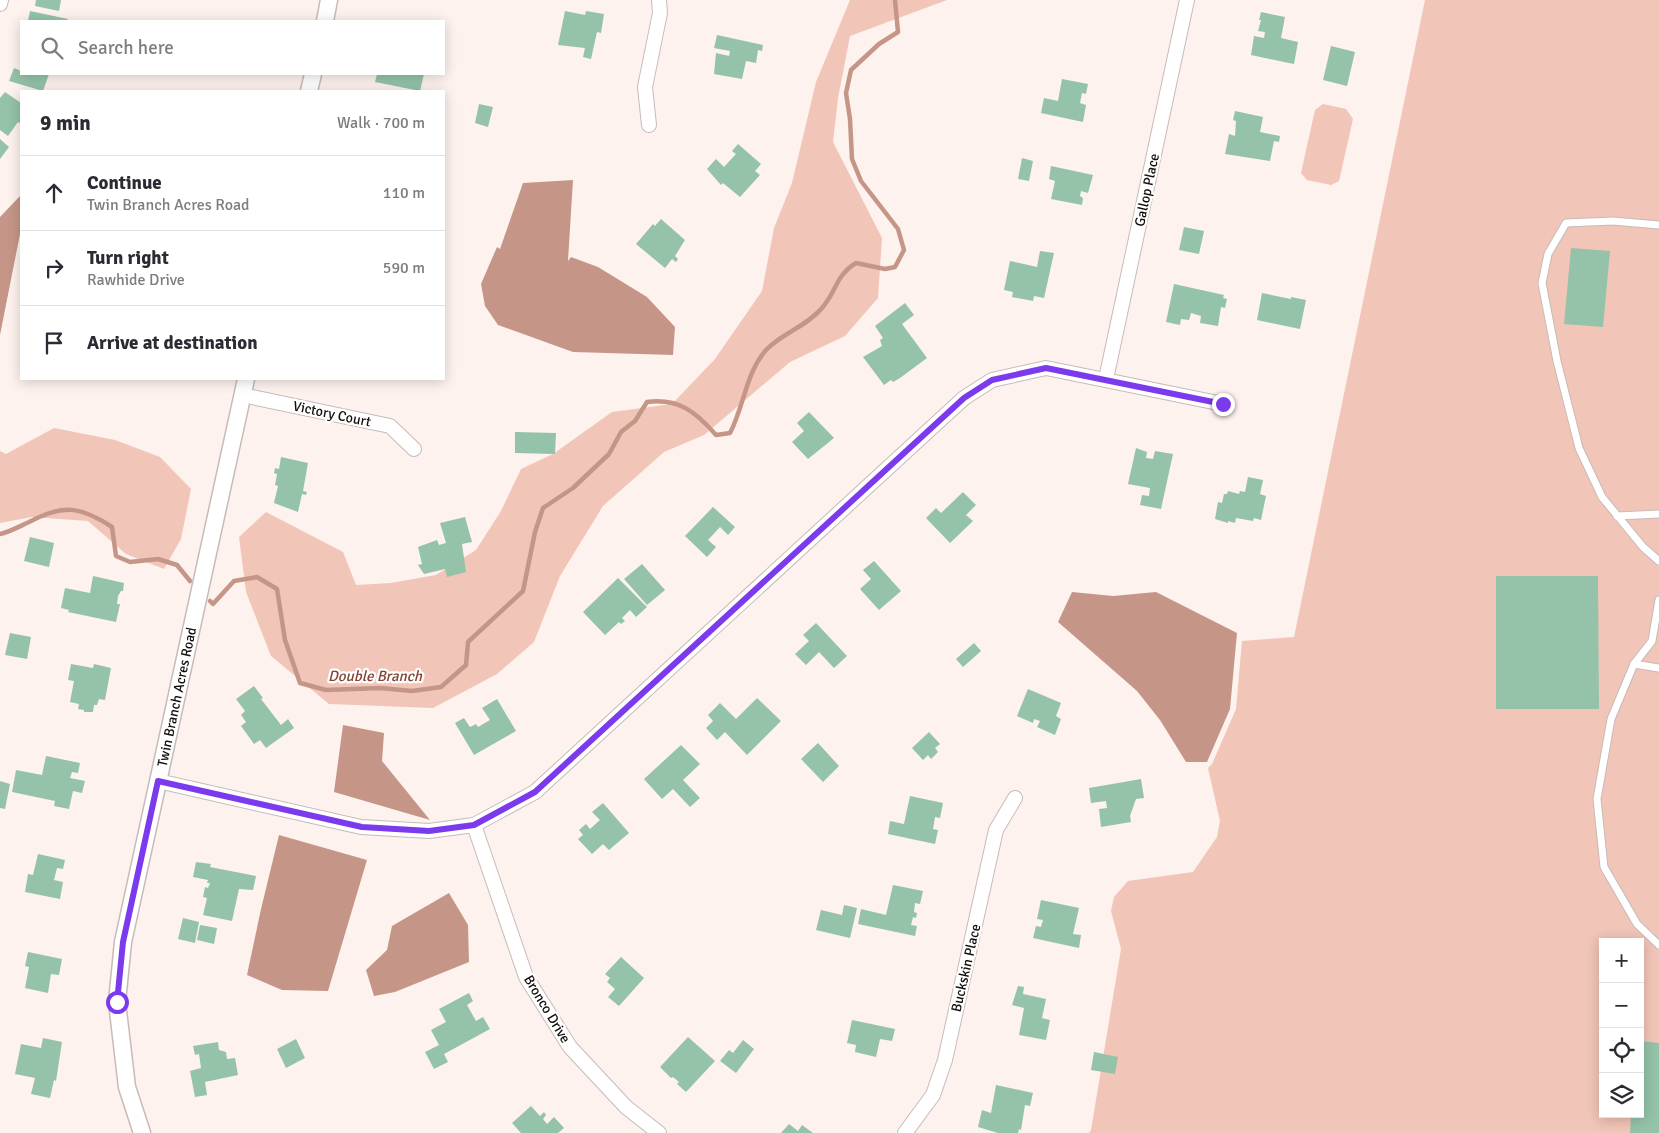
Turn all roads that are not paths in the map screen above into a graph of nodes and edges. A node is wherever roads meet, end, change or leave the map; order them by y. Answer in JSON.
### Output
{"nodes":[{"id":1,"x":1,"y":0,"type":"edge"},
{"id":2,"x":329,"y":0,"type":"edge"},
{"id":3,"x":659,"y":0,"type":"edge"},
{"id":4,"x":1187,"y":0,"type":"edge"},
{"id":5,"x":0,"y":4,"type":"edge"},
{"id":6,"x":324,"y":20,"type":"edge"},
{"id":7,"x":313,"y":75,"type":"edge"},
{"id":8,"x":309,"y":90,"type":"edge"},
{"id":9,"x":649,"y":125,"type":"dead end"},
{"id":10,"x":1659,"y":225,"type":"edge"},
{"id":11,"x":1106,"y":379,"type":"junction"},
{"id":12,"x":246,"y":380,"type":"edge"},
{"id":13,"x":242,"y":395,"type":"junction"},
{"id":14,"x":1223,"y":404,"type":"dead end"},
{"id":15,"x":414,"y":449,"type":"dead end"},
{"id":16,"x":1659,"y":514,"type":"edge"},
{"id":17,"x":1617,"y":516,"type":"junction"},
{"id":18,"x":1659,"y":561,"type":"edge"},
{"id":19,"x":1659,"y":600,"type":"edge"},
{"id":20,"x":1634,"y":664,"type":"junction"},
{"id":21,"x":1659,"y":668,"type":"edge"},
{"id":22,"x":158,"y":781,"type":"junction"},
{"id":23,"x":1015,"y":798,"type":"dead end"},
{"id":24,"x":474,"y":825,"type":"junction"},
{"id":25,"x":1659,"y":945,"type":"edge"},
{"id":26,"x":142,"y":1133,"type":"edge"},
{"id":27,"x":659,"y":1133,"type":"edge"},
{"id":28,"x":905,"y":1133,"type":"edge"}],
"edges":[{"from":1,"to":5,"type":"street"},
{"from":2,"to":6,"type":"street"},
{"from":3,"to":9,"type":"street"},
{"from":4,"to":11,"type":"street","name":"Gallop Place"},
{"from":7,"to":8,"type":"street"},
{"from":10,"to":17,"type":"lane"},
{"from":11,"to":14,"type":"street"},
{"from":11,"to":24,"type":"street"},
{"from":12,"to":13,"type":"street","name":"Twin Branch Acres Road"},
{"from":13,"to":15,"type":"street","name":"Victory Court"},
{"from":13,"to":22,"type":"street","name":"Twin Branch Acres Road"},
{"from":16,"to":17,"type":"lane"},
{"from":17,"to":18,"type":"lane"},
{"from":19,"to":20,"type":"lane"},
{"from":20,"to":21,"type":"lane"},
{"from":20,"to":25,"type":"lane"},
{"from":22,"to":24,"type":"street"},
{"from":22,"to":26,"type":"street","name":"Twin Branch Acres Road"},
{"from":23,"to":28,"type":"street","name":"Buckskin Place"},
{"from":24,"to":27,"type":"street","name":"Bronco Drive"}]}
